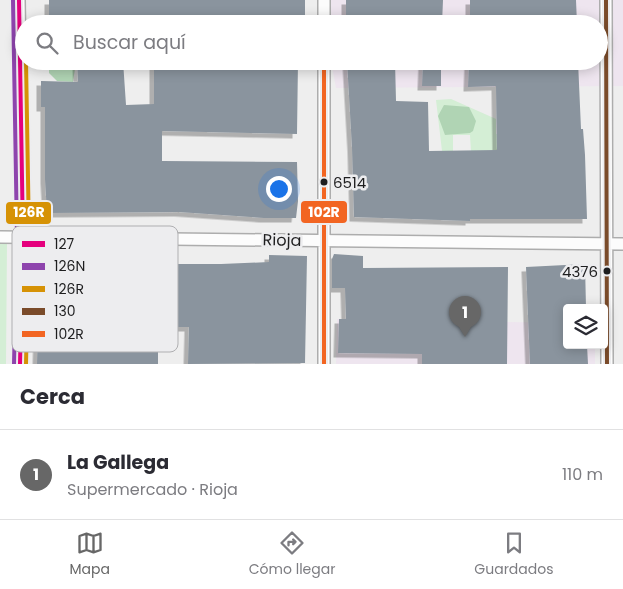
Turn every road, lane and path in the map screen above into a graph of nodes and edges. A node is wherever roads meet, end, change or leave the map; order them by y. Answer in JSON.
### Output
{"nodes":[{"id":1,"x":19,"y":0,"type":"edge"},
{"id":2,"x":324,"y":0,"type":"edge"},
{"id":3,"x":606,"y":0,"type":"edge"},
{"id":4,"x":19,"y":15,"type":"edge"},
{"id":5,"x":324,"y":15,"type":"edge"},
{"id":6,"x":606,"y":15,"type":"edge"},
{"id":7,"x":20,"y":70,"type":"edge"},
{"id":8,"x":324,"y":70,"type":"edge"},
{"id":9,"x":606,"y":70,"type":"edge"},
{"id":10,"x":23,"y":226,"type":"edge"},
{"id":11,"x":178,"y":239,"type":"edge"},
{"id":12,"x":324,"y":241,"type":"junction"},
{"id":13,"x":607,"y":244,"type":"junction"},
{"id":14,"x":623,"y":244,"type":"edge"},
{"id":15,"x":324,"y":364,"type":"edge"},
{"id":16,"x":607,"y":364,"type":"edge"}],
"edges":[{"from":1,"to":4,"type":"street"},
{"from":2,"to":5,"type":"street"},
{"from":3,"to":6,"type":"street"},
{"from":7,"to":10,"type":"street"},
{"from":8,"to":12,"type":"street"},
{"from":9,"to":13,"type":"street"},
{"from":11,"to":12,"type":"street","name":"Rioja"},
{"from":12,"to":13,"type":"street","name":"Rioja"},
{"from":12,"to":15,"type":"street"},
{"from":13,"to":14,"type":"street","name":"Rioja"},
{"from":13,"to":16,"type":"street"}]}
